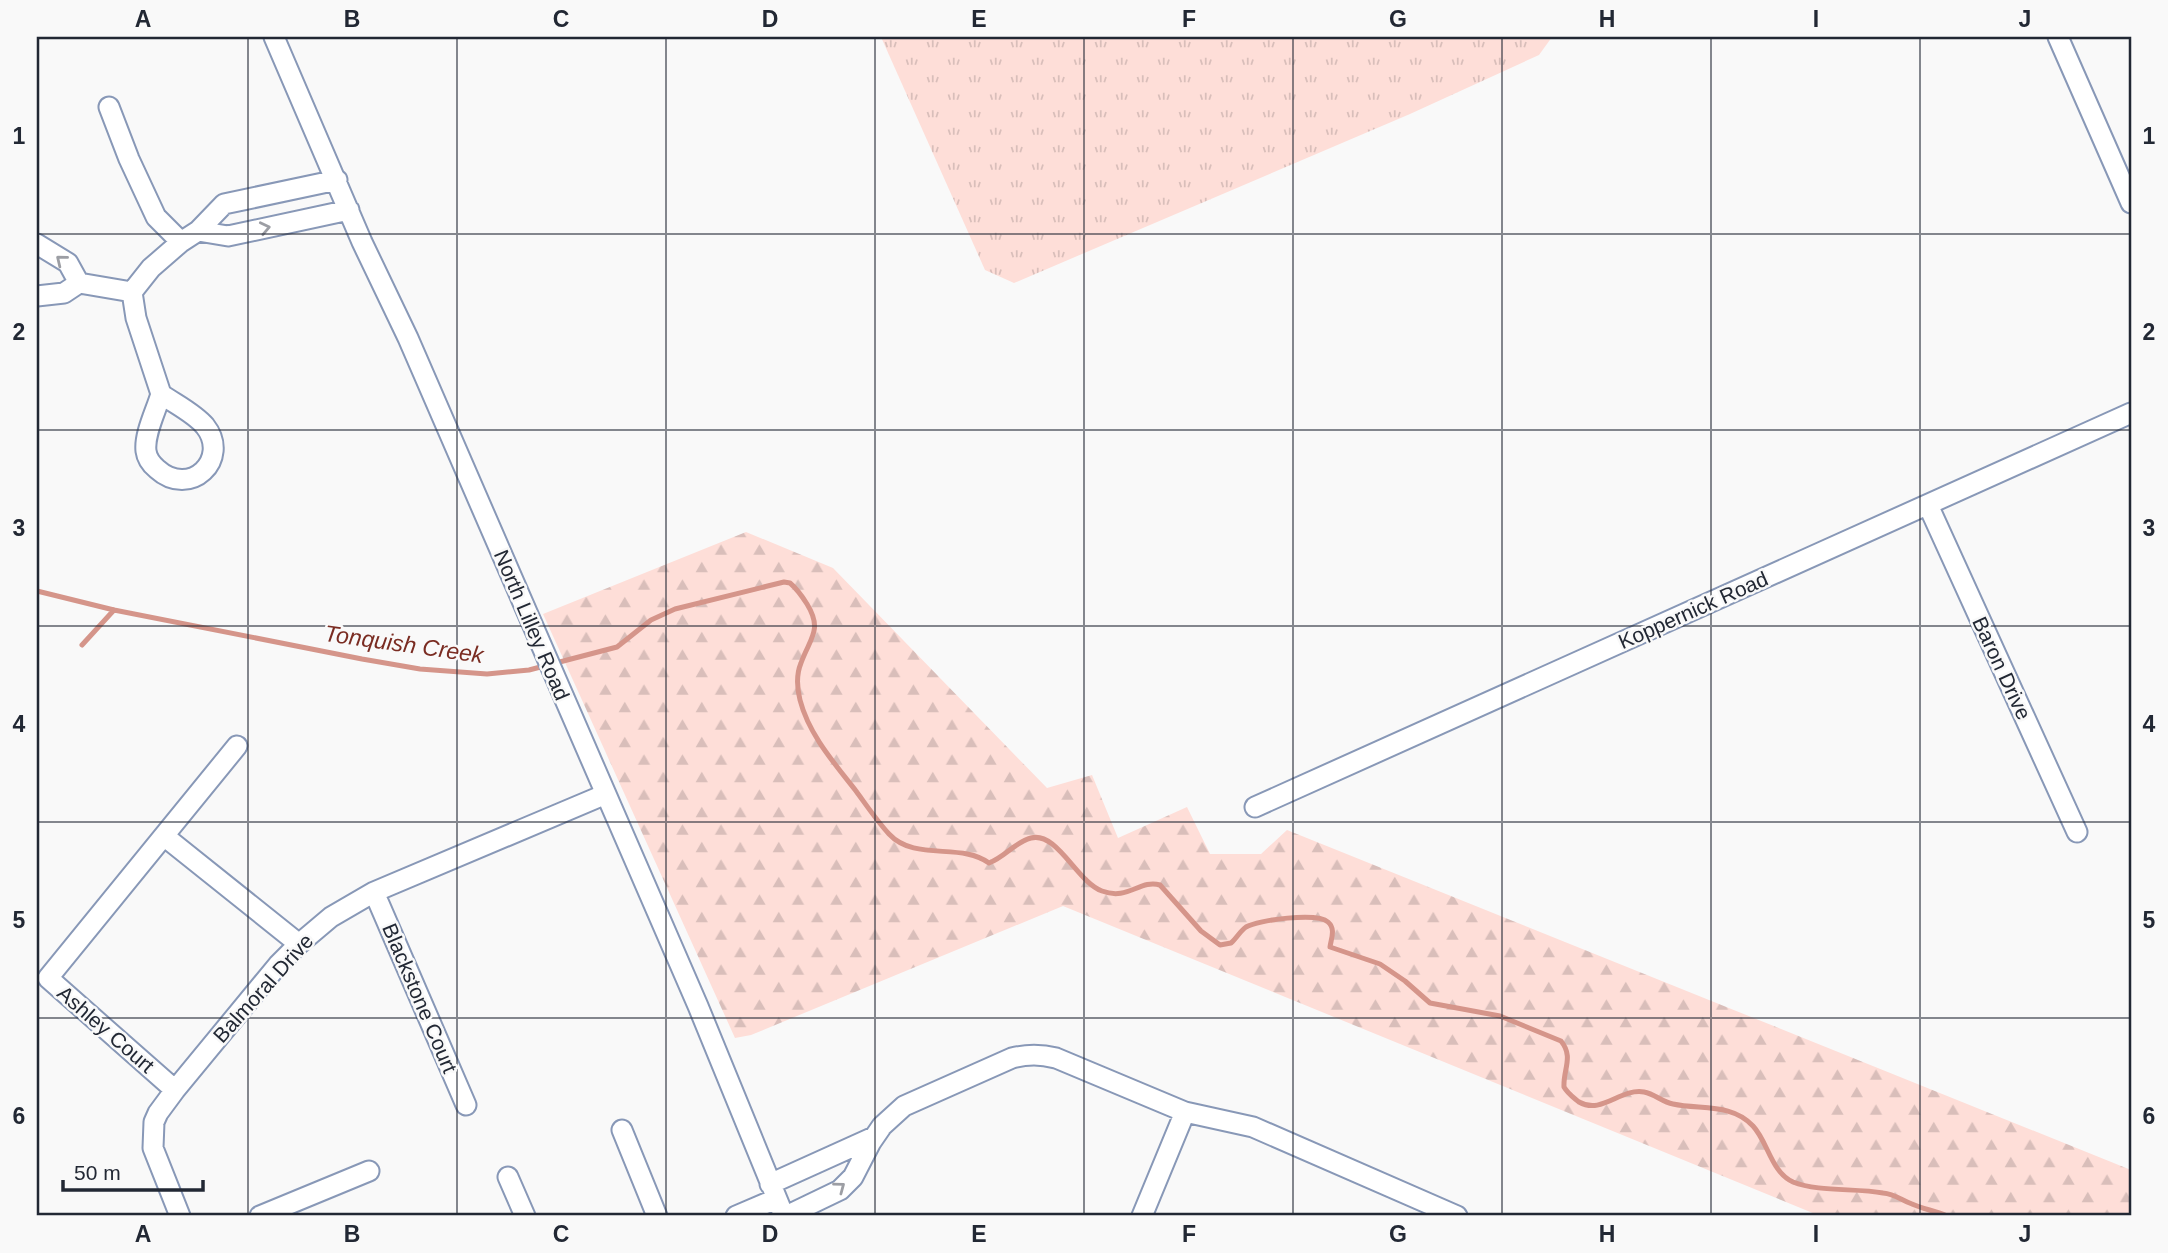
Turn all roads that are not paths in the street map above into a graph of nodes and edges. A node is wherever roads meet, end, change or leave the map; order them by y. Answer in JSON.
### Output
{"nodes":[{"id":1,"x":274,"y":37,"type":"edge"},
{"id":2,"x":2058,"y":37,"type":"edge"},
{"id":3,"x":109,"y":107,"type":"dead end"},
{"id":4,"x":337,"y":180,"type":"junction"},
{"id":5,"x":2131,"y":203,"type":"edge"},
{"id":6,"x":349,"y":210,"type":"junction"},
{"id":7,"x":198,"y":231,"type":"junction"},
{"id":8,"x":181,"y":242,"type":"junction"},
{"id":9,"x":37,"y":244,"type":"edge"},
{"id":10,"x":79,"y":283,"type":"junction"},
{"id":11,"x":132,"y":292,"type":"junction"},
{"id":12,"x":37,"y":296,"type":"edge"},
{"id":13,"x":161,"y":394,"type":"dead end"},
{"id":14,"x":2131,"y":413,"type":"edge"},
{"id":15,"x":1927,"y":505,"type":"junction"},
{"id":16,"x":237,"y":746,"type":"dead end"},
{"id":17,"x":606,"y":794,"type":"junction"},
{"id":18,"x":1255,"y":807,"type":"dead end"},
{"id":19,"x":2077,"y":832,"type":"dead end"},
{"id":20,"x":164,"y":836,"type":"junction"},
{"id":21,"x":374,"y":892,"type":"junction"},
{"id":22,"x":299,"y":944,"type":"junction"},
{"id":23,"x":175,"y":1090,"type":"junction"},
{"id":24,"x":466,"y":1105,"type":"dead end"},
{"id":25,"x":1185,"y":1112,"type":"junction"},
{"id":26,"x":622,"y":1130,"type":"dead end"},
{"id":27,"x":874,"y":1137,"type":"junction"},
{"id":28,"x":369,"y":1171,"type":"dead end"},
{"id":29,"x":509,"y":1177,"type":"dead end"},
{"id":30,"x":779,"y":1204,"type":"edge"},
{"id":31,"x":180,"y":1216,"type":"edge"},
{"id":32,"x":260,"y":1216,"type":"edge"},
{"id":33,"x":525,"y":1216,"type":"edge"},
{"id":34,"x":657,"y":1216,"type":"edge"},
{"id":35,"x":736,"y":1216,"type":"edge"},
{"id":36,"x":1142,"y":1216,"type":"edge"},
{"id":37,"x":1457,"y":1216,"type":"edge"}],
"edges":[{"from":1,"to":4,"type":"street","name":"North Lilley Road"},
{"from":2,"to":5,"type":"street"},
{"from":3,"to":8,"type":"street"},
{"from":4,"to":6,"type":"street","name":"North Lilley Road"},
{"from":4,"to":7,"type":"street"},
{"from":7,"to":6,"type":"street","one_way":true},
{"from":6,"to":17,"type":"street","name":"North Lilley Road"},
{"from":7,"to":8,"type":"street"},
{"from":8,"to":11,"type":"street"},
{"from":10,"to":9,"type":"street","one_way":true},
{"from":10,"to":11,"type":"street"},
{"from":10,"to":12,"type":"street"},
{"from":11,"to":13,"type":"street"},
{"from":14,"to":15,"type":"street","name":"Koppernick Road"},
{"from":15,"to":18,"type":"street","name":"Koppernick Road"},
{"from":15,"to":19,"type":"street","name":"Baron Drive"},
{"from":16,"to":20,"type":"street","name":"Ashley Court"},
{"from":17,"to":21,"type":"street","name":"Balmoral Drive"},
{"from":17,"to":30,"type":"street","name":"North Lilley Road"},
{"from":20,"to":22,"type":"street"},
{"from":20,"to":23,"type":"street","name":"Ashley Court"},
{"from":21,"to":22,"type":"street","name":"Balmoral Drive"},
{"from":21,"to":24,"type":"street","name":"Blackstone Court"},
{"from":22,"to":23,"type":"street","name":"Balmoral Drive"},
{"from":23,"to":31,"type":"street","name":"Balmoral Drive"},
{"from":25,"to":27,"type":"street"},
{"from":25,"to":36,"type":"street"},
{"from":25,"to":37,"type":"street"},
{"from":26,"to":34,"type":"street"},
{"from":27,"to":30,"type":"street"},
{"from":30,"to":27,"type":"street","one_way":true},
{"from":28,"to":32,"type":"street"},
{"from":29,"to":33,"type":"street"},
{"from":30,"to":35,"type":"street"}]}
